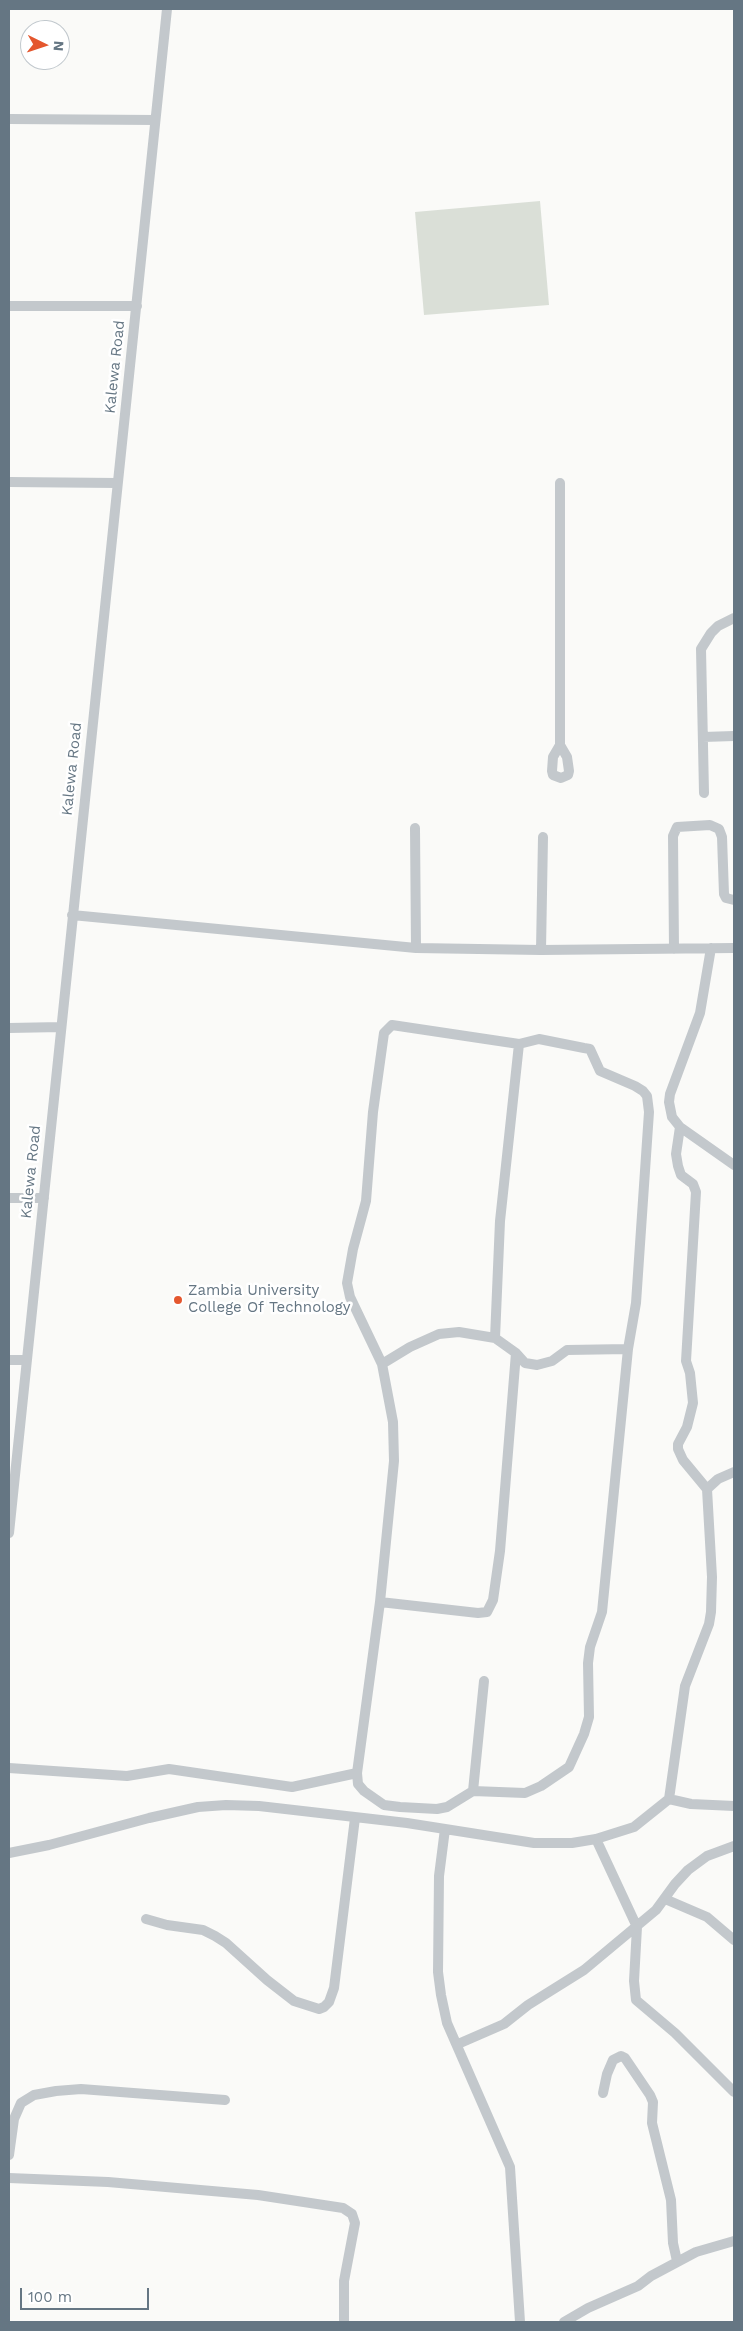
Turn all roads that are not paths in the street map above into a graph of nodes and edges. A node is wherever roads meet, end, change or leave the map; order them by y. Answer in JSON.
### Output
{"nodes":[{"id":1,"x":167,"y":9,"type":"edge"},
{"id":2,"x":9,"y":119,"type":"edge"},
{"id":3,"x":155,"y":120,"type":"junction"},
{"id":4,"x":9,"y":306,"type":"edge"},
{"id":5,"x":137,"y":306,"type":"junction"},
{"id":6,"x":9,"y":482,"type":"edge"},
{"id":7,"x":117,"y":483,"type":"junction"},
{"id":8,"x":560,"y":483,"type":"dead end"},
{"id":9,"x":734,"y":618,"type":"edge"},
{"id":10,"x":734,"y":736,"type":"edge"},
{"id":11,"x":702,"y":737,"type":"junction"},
{"id":12,"x":560,"y":745,"type":"dead end"},
{"id":13,"x":704,"y":793,"type":"dead end"},
{"id":14,"x":415,"y":828,"type":"dead end"},
{"id":15,"x":543,"y":837,"type":"dead end"},
{"id":16,"x":734,"y":900,"type":"edge"},
{"id":17,"x":72,"y":915,"type":"junction"},
{"id":18,"x":416,"y":948,"type":"junction"},
{"id":19,"x":674,"y":948,"type":"junction"},
{"id":20,"x":711,"y":948,"type":"junction"},
{"id":21,"x":734,"y":948,"type":"edge"},
{"id":22,"x":541,"y":950,"type":"junction"},
{"id":23,"x":61,"y":1027,"type":"junction"},
{"id":24,"x":9,"y":1028,"type":"edge"},
{"id":25,"x":520,"y":1044,"type":"junction"},
{"id":26,"x":680,"y":1127,"type":"junction"},
{"id":27,"x":734,"y":1164,"type":"edge"},
{"id":28,"x":9,"y":1198,"type":"edge"},
{"id":29,"x":44,"y":1198,"type":"junction"},
{"id":30,"x":495,"y":1338,"type":"junction"},
{"id":31,"x":628,"y":1349,"type":"junction"},
{"id":32,"x":516,"y":1353,"type":"junction"},
{"id":33,"x":9,"y":1360,"type":"edge"},
{"id":34,"x":27,"y":1360,"type":"junction"},
{"id":35,"x":382,"y":1364,"type":"junction"},
{"id":36,"x":734,"y":1472,"type":"edge"},
{"id":37,"x":707,"y":1489,"type":"junction"},
{"id":38,"x":9,"y":1530,"type":"edge"},
{"id":39,"x":9,"y":1533,"type":"edge"},
{"id":40,"x":380,"y":1602,"type":"junction"},
{"id":41,"x":484,"y":1681,"type":"dead end"},
{"id":42,"x":9,"y":1768,"type":"edge"},
{"id":43,"x":357,"y":1773,"type":"junction"},
{"id":44,"x":473,"y":1792,"type":"junction"},
{"id":45,"x":669,"y":1799,"type":"junction"},
{"id":46,"x":734,"y":1806,"type":"edge"},
{"id":47,"x":355,"y":1818,"type":"junction"},
{"id":48,"x":445,"y":1829,"type":"junction"},
{"id":49,"x":596,"y":1839,"type":"junction"},
{"id":50,"x":734,"y":1846,"type":"edge"},
{"id":51,"x":9,"y":1853,"type":"edge"},
{"id":52,"x":665,"y":1900,"type":"junction"},
{"id":53,"x":146,"y":1919,"type":"dead end"},
{"id":54,"x":637,"y":1927,"type":"junction"},
{"id":55,"x":734,"y":1940,"type":"edge"},
{"id":56,"x":458,"y":2044,"type":"junction"},
{"id":57,"x":603,"y":2092,"type":"dead end"},
{"id":58,"x":734,"y":2092,"type":"edge"},
{"id":59,"x":225,"y":2100,"type":"dead end"},
{"id":60,"x":9,"y":2154,"type":"edge"},
{"id":61,"x":9,"y":2178,"type":"edge"},
{"id":62,"x":734,"y":2241,"type":"edge"},
{"id":63,"x":676,"y":2261,"type":"junction"},
{"id":64,"x":344,"y":2322,"type":"edge"},
{"id":65,"x":520,"y":2322,"type":"edge"},
{"id":66,"x":564,"y":2322,"type":"edge"}],
"edges":[{"from":1,"to":3,"type":"street","name":"Kalewa Road"},
{"from":2,"to":3,"type":"street"},
{"from":3,"to":5,"type":"street","name":"Kalewa Road"},
{"from":4,"to":5,"type":"street"},
{"from":5,"to":7,"type":"street","name":"Kalewa Road"},
{"from":6,"to":7,"type":"street"},
{"from":7,"to":17,"type":"street","name":"Kalewa Road"},
{"from":8,"to":12,"type":"street"},
{"from":9,"to":11,"type":"street"},
{"from":10,"to":11,"type":"street"},
{"from":11,"to":13,"type":"street"},
{"from":14,"to":18,"type":"street"},
{"from":15,"to":22,"type":"street"},
{"from":16,"to":19,"type":"street"},
{"from":17,"to":18,"type":"street"},
{"from":17,"to":23,"type":"street","name":"Kalewa Road"},
{"from":18,"to":22,"type":"street"},
{"from":19,"to":20,"type":"street"},
{"from":19,"to":22,"type":"street"},
{"from":20,"to":21,"type":"street"},
{"from":20,"to":26,"type":"street"},
{"from":23,"to":24,"type":"street"},
{"from":23,"to":29,"type":"street","name":"Kalewa Road"},
{"from":25,"to":30,"type":"street"},
{"from":25,"to":31,"type":"street"},
{"from":25,"to":35,"type":"street"},
{"from":26,"to":27,"type":"street"},
{"from":26,"to":37,"type":"street"},
{"from":28,"to":29,"type":"street"},
{"from":29,"to":34,"type":"street","name":"Kalewa Road"},
{"from":30,"to":32,"type":"street"},
{"from":30,"to":35,"type":"street"},
{"from":31,"to":32,"type":"street"},
{"from":31,"to":44,"type":"street"},
{"from":32,"to":40,"type":"street"},
{"from":33,"to":34,"type":"street"},
{"from":34,"to":38,"type":"street","name":"Kalewa Road"},
{"from":35,"to":40,"type":"street"},
{"from":36,"to":37,"type":"street"},
{"from":37,"to":45,"type":"street"},
{"from":38,"to":39,"type":"street","name":"Kalewa Road"},
{"from":40,"to":43,"type":"street"},
{"from":41,"to":44,"type":"street"},
{"from":42,"to":43,"type":"street"},
{"from":43,"to":44,"type":"street"},
{"from":45,"to":46,"type":"street"},
{"from":45,"to":49,"type":"street"},
{"from":47,"to":48,"type":"street"},
{"from":47,"to":51,"type":"street"},
{"from":47,"to":53,"type":"street"},
{"from":48,"to":49,"type":"street"},
{"from":48,"to":56,"type":"street"},
{"from":49,"to":54,"type":"street"},
{"from":50,"to":52,"type":"street"},
{"from":52,"to":54,"type":"street"},
{"from":52,"to":55,"type":"street"},
{"from":54,"to":56,"type":"street"},
{"from":54,"to":58,"type":"street"},
{"from":56,"to":65,"type":"street"},
{"from":57,"to":63,"type":"street"},
{"from":59,"to":60,"type":"street"},
{"from":61,"to":64,"type":"street"},
{"from":62,"to":63,"type":"street"},
{"from":63,"to":66,"type":"street"}]}
